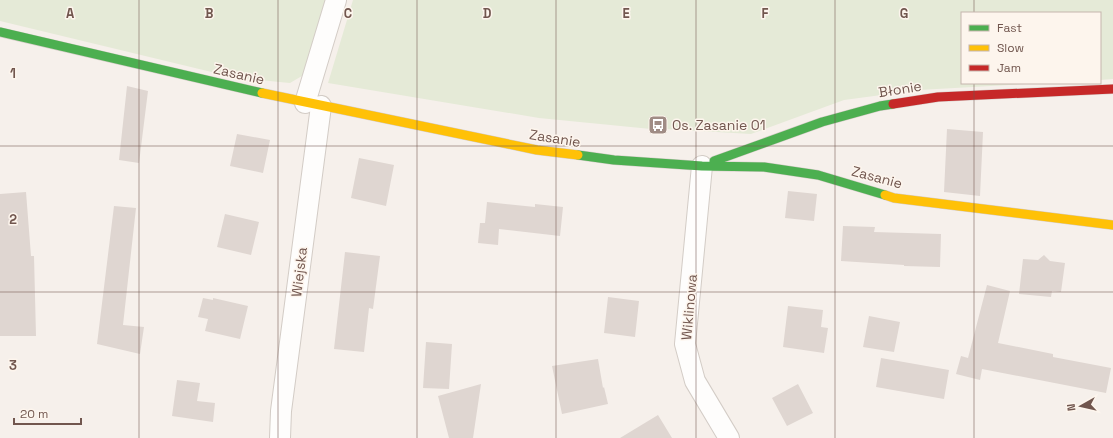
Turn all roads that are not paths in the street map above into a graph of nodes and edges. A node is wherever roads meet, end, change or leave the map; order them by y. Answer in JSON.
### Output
{"nodes":[{"id":1,"x":336,"y":0,"type":"edge"},
{"id":2,"x":0,"y":32,"type":"edge"},
{"id":3,"x":1113,"y":89,"type":"edge"},
{"id":4,"x":313,"y":104,"type":"junction"},
{"id":5,"x":702,"y":166,"type":"junction"},
{"id":6,"x":1113,"y":225,"type":"edge"},
{"id":7,"x":280,"y":438,"type":"edge"},
{"id":8,"x":729,"y":438,"type":"edge"}],
"edges":[{"from":1,"to":4,"type":"street","name":"Wiejska"},
{"from":2,"to":4,"type":"street","name":"Zasanie"},
{"from":3,"to":5,"type":"street","name":"Błonie"},
{"from":4,"to":5,"type":"street","name":"Zasanie"},
{"from":4,"to":7,"type":"street","name":"Wiejska"},
{"from":5,"to":6,"type":"street","name":"Zasanie"},
{"from":5,"to":8,"type":"street","name":"Wiklinowa"}]}
